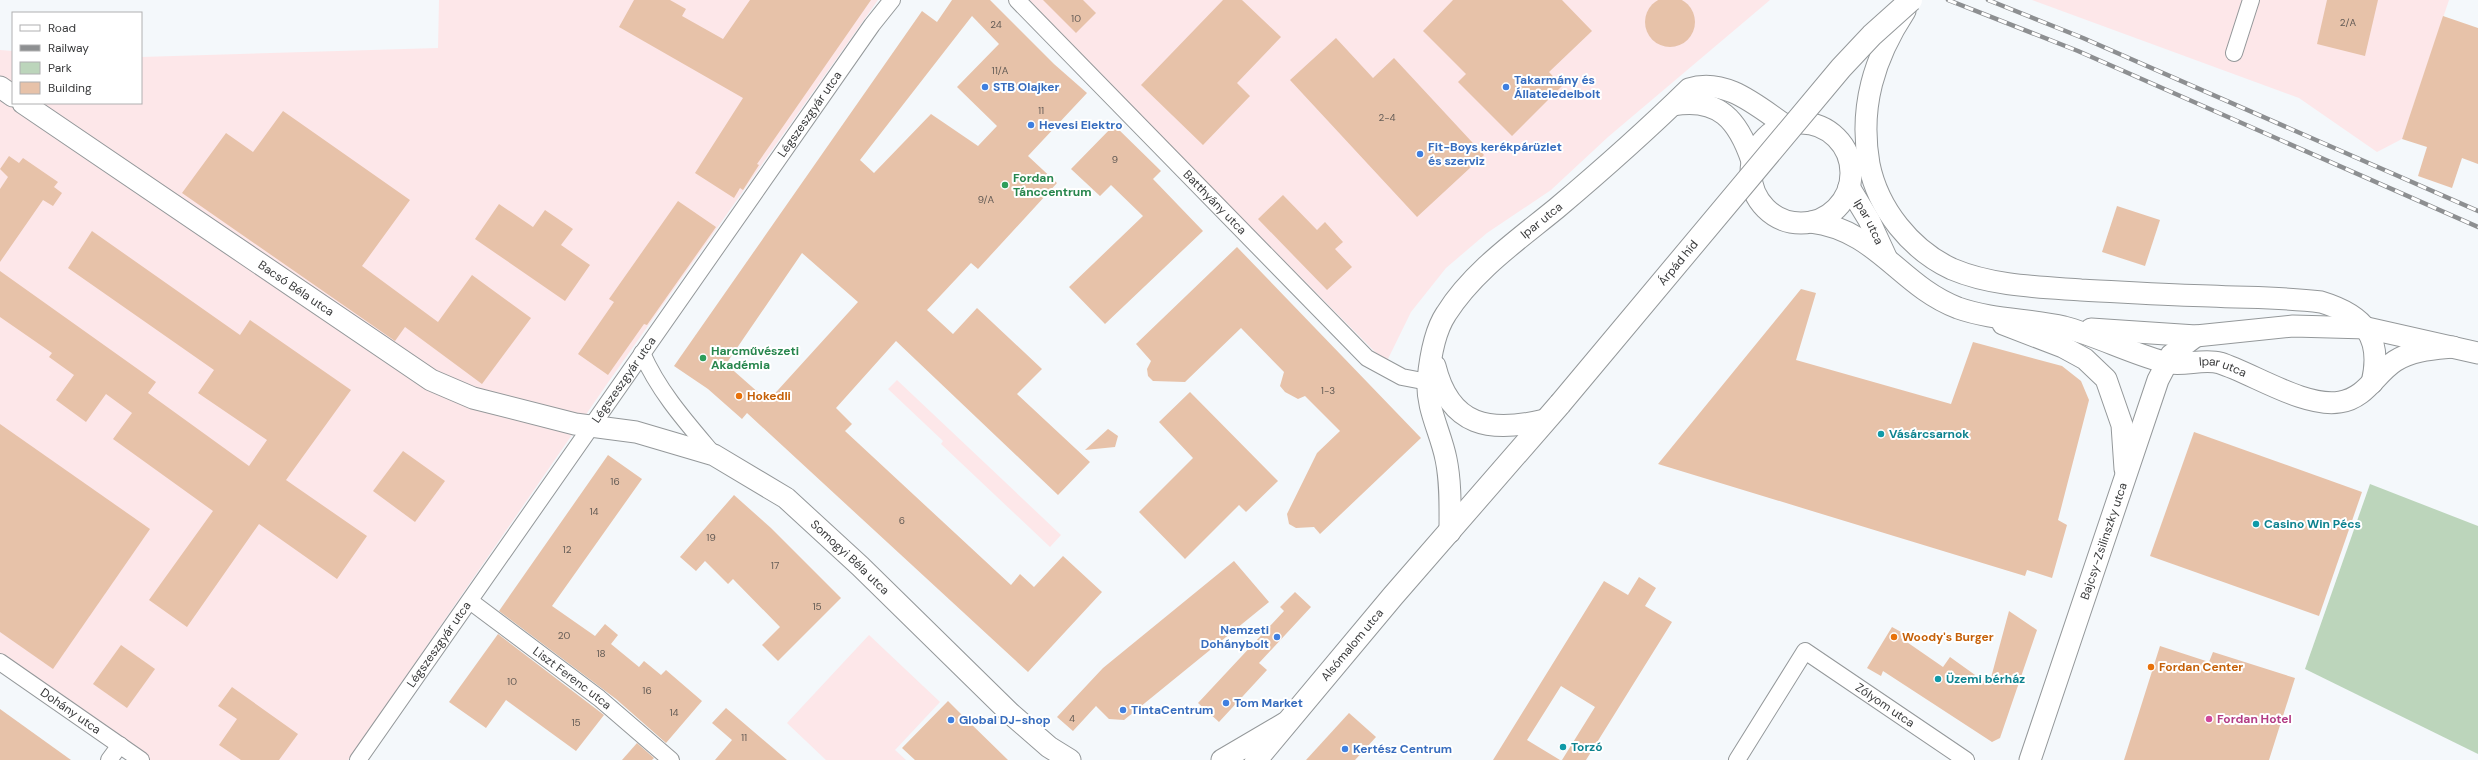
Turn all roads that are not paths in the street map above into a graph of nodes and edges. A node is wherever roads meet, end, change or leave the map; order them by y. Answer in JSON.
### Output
{"nodes":[{"id":1,"x":892,"y":0,"type":"edge"},
{"id":2,"x":1016,"y":0,"type":"edge"},
{"id":3,"x":1911,"y":0,"type":"edge"},
{"id":4,"x":2251,"y":0,"type":"edge"},
{"id":5,"x":2234,"y":53,"type":"dead end"},
{"id":6,"x":0,"y":87,"type":"edge"},
{"id":7,"x":12,"y":95,"type":"edge"},
{"id":8,"x":24,"y":104,"type":"edge"},
{"id":9,"x":1673,"y":105,"type":"junction"},
{"id":10,"x":1785,"y":125,"type":"junction"},
{"id":11,"x":1752,"y":160,"type":"junction"},
{"id":12,"x":1849,"y":187,"type":"junction"},
{"id":13,"x":1811,"y":222,"type":"junction"},
{"id":14,"x":1886,"y":258,"type":"junction"},
{"id":15,"x":1986,"y":317,"type":"junction"},
{"id":16,"x":2066,"y":328,"type":"junction"},
{"id":17,"x":2368,"y":328,"type":"junction"},
{"id":18,"x":2196,"y":336,"type":"junction"},
{"id":19,"x":2453,"y":346,"type":"junction"},
{"id":20,"x":642,"y":353,"type":"junction"},
{"id":21,"x":2478,"y":353,"type":"edge"},
{"id":22,"x":1432,"y":354,"type":"junction"},
{"id":23,"x":2162,"y":371,"type":"junction"},
{"id":24,"x":1428,"y":382,"type":"junction"},
{"id":25,"x":2372,"y":383,"type":"junction"},
{"id":26,"x":1545,"y":420,"type":"junction"},
{"id":27,"x":590,"y":426,"type":"junction"},
{"id":28,"x":714,"y":455,"type":"junction"},
{"id":29,"x":2126,"y":480,"type":"junction"},
{"id":30,"x":1450,"y":532,"type":"junction"},
{"id":31,"x":470,"y":601,"type":"junction"},
{"id":32,"x":0,"y":662,"type":"edge"},
{"id":33,"x":1285,"y":723,"type":"junction"},
{"id":34,"x":120,"y":745,"type":"junction"},
{"id":35,"x":109,"y":760,"type":"edge"},
{"id":36,"x":141,"y":760,"type":"edge"},
{"id":37,"x":358,"y":760,"type":"edge"},
{"id":38,"x":671,"y":760,"type":"edge"},
{"id":39,"x":1070,"y":760,"type":"edge"},
{"id":40,"x":1222,"y":760,"type":"edge"},
{"id":41,"x":1256,"y":760,"type":"edge"},
{"id":42,"x":1271,"y":760,"type":"edge"},
{"id":43,"x":1737,"y":760,"type":"edge"},
{"id":44,"x":1966,"y":760,"type":"edge"},
{"id":45,"x":2030,"y":760,"type":"edge"}],
"edges":[{"from":1,"to":20,"type":"street","name":"Légszeszgyár utca"},
{"from":2,"to":24,"type":"street","name":"Batthyány utca"},
{"from":3,"to":17,"type":"street"},
{"from":3,"to":26,"type":"main road","name":"Árpád híd","bridge":true},
{"from":4,"to":5,"type":"street"},
{"from":6,"to":7,"type":"street"},
{"from":8,"to":27,"type":"street","name":"Bacsó Béla utca"},
{"from":9,"to":10,"type":"street","name":"Ipar utca"},
{"from":9,"to":11,"type":"street","name":"Ipar utca"},
{"from":9,"to":22,"type":"street","name":"Ipar utca"},
{"from":10,"to":11,"type":"street","name":"Ipar utca"},
{"from":10,"to":12,"type":"street","name":"Ipar utca"},
{"from":11,"to":13,"type":"street","name":"Ipar utca"},
{"from":12,"to":13,"type":"street","name":"Ipar utca"},
{"from":12,"to":14,"type":"street","name":"Ipar utca"},
{"from":13,"to":14,"type":"street","name":"Ipar utca"},
{"from":14,"to":15,"type":"street","name":"Ipar utca"},
{"from":15,"to":16,"type":"street","name":"Ipar utca"},
{"from":15,"to":29,"type":"street"},
{"from":16,"to":18,"type":"street","name":"Ipar utca"},
{"from":16,"to":23,"type":"street","name":"Ipar utca"},
{"from":17,"to":18,"type":"street","name":"Ipar utca"},
{"from":17,"to":19,"type":"street","name":"Ipar utca"},
{"from":17,"to":25,"type":"street"},
{"from":18,"to":23,"type":"street","name":"Bajcsy-Zsilinszky utca"},
{"from":19,"to":21,"type":"street","name":"Ipar utca"},
{"from":19,"to":25,"type":"street","name":"Ipar utca"},
{"from":20,"to":27,"type":"street","name":"Légszeszgyár utca"},
{"from":20,"to":28,"type":"street"},
{"from":22,"to":24,"type":"street","name":"Ipar utca"},
{"from":22,"to":26,"type":"street"},
{"from":23,"to":25,"type":"street","name":"Ipar utca"},
{"from":23,"to":29,"type":"street","name":"Bajcsy-Zsilinszky utca"},
{"from":24,"to":30,"type":"street","name":"Ipar utca"},
{"from":26,"to":30,"type":"main road","name":"Árpád híd"},
{"from":27,"to":28,"type":"street","name":"Somogyi Béla utca"},
{"from":27,"to":31,"type":"street","name":"Légszeszgyár utca"},
{"from":28,"to":39,"type":"street","name":"Somogyi Béla utca"},
{"from":29,"to":45,"type":"street","name":"Bajcsy-Zsilinszky utca"},
{"from":30,"to":33,"type":"main road","name":"Alsómalom utca"},
{"from":31,"to":37,"type":"street","name":"Légszeszgyár utca"},
{"from":31,"to":38,"type":"street","name":"Liszt Ferenc utca"},
{"from":32,"to":34,"type":"street","name":"Dohány utca"},
{"from":33,"to":40,"type":"street"},
{"from":33,"to":41,"type":"main road","name":"Alsómalom utca"},
{"from":33,"to":42,"type":"main road"},
{"from":34,"to":35,"type":"street"},
{"from":34,"to":36,"type":"street","name":"Dohány utca"},
{"from":43,"to":44,"type":"street","name":"Zólyom utca"}]}
